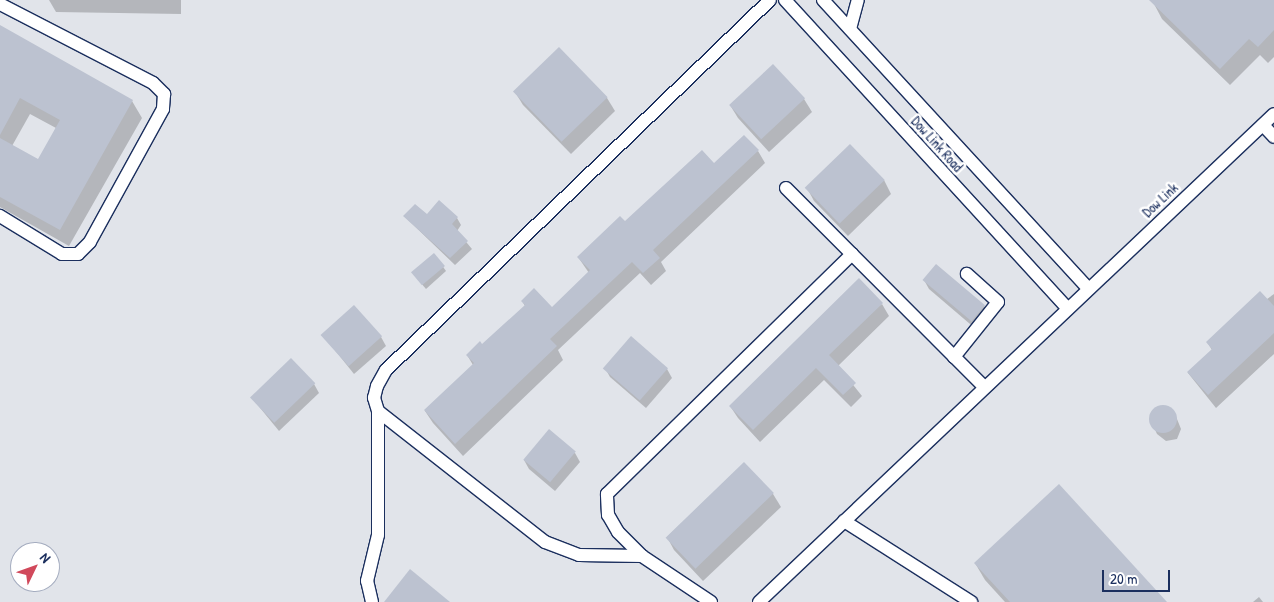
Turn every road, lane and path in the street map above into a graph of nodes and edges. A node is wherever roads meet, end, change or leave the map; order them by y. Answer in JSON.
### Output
{"nodes":[{"id":1,"x":770,"y":0,"type":"edge"},
{"id":2,"x":785,"y":0,"type":"edge"},
{"id":3,"x":858,"y":0,"type":"edge"},
{"id":4,"x":828,"y":3,"type":"edge"},
{"id":5,"x":0,"y":4,"type":"edge"},
{"id":6,"x":850,"y":29,"type":"junction"},
{"id":7,"x":1274,"y":114,"type":"edge"},
{"id":8,"x":1263,"y":125,"type":"junction"},
{"id":9,"x":1274,"y":137,"type":"edge"},
{"id":10,"x":786,"y":188,"type":"dead end"},
{"id":11,"x":0,"y":216,"type":"edge"},
{"id":12,"x":852,"y":254,"type":"junction"},
{"id":13,"x":967,"y":274,"type":"dead end"},
{"id":14,"x":1088,"y":288,"type":"junction"},
{"id":15,"x":1067,"y":308,"type":"junction"},
{"id":16,"x":954,"y":357,"type":"junction"},
{"id":17,"x":984,"y":387,"type":"junction"},
{"id":18,"x":378,"y":411,"type":"junction"},
{"id":19,"x":844,"y":520,"type":"junction"},
{"id":20,"x":642,"y":556,"type":"junction"},
{"id":21,"x":372,"y":602,"type":"edge"},
{"id":22,"x":711,"y":602,"type":"edge"},
{"id":23,"x":759,"y":602,"type":"edge"},
{"id":24,"x":971,"y":602,"type":"edge"}],
"edges":[{"from":1,"to":18,"type":"lane"},
{"from":2,"to":15,"type":"lane","name":"Dow Link Road"},
{"from":3,"to":6,"type":"lane"},
{"from":4,"to":6,"type":"lane","name":"Dow Link Road"},
{"from":5,"to":11,"type":"lane"},
{"from":6,"to":14,"type":"lane","name":"Dow Link Road"},
{"from":7,"to":8,"type":"lane","name":"Dow Link"},
{"from":8,"to":9,"type":"lane"},
{"from":8,"to":14,"type":"lane","name":"Dow Link"},
{"from":10,"to":12,"type":"lane"},
{"from":12,"to":16,"type":"lane"},
{"from":12,"to":20,"type":"lane"},
{"from":13,"to":16,"type":"lane"},
{"from":14,"to":15,"type":"lane","name":"Dow Link"},
{"from":15,"to":17,"type":"lane","name":"Dow Link"},
{"from":16,"to":17,"type":"lane"},
{"from":17,"to":19,"type":"lane","name":"Dow Link"},
{"from":18,"to":20,"type":"lane"},
{"from":18,"to":21,"type":"lane"},
{"from":19,"to":23,"type":"lane","name":"Dow Link"},
{"from":19,"to":24,"type":"lane"},
{"from":20,"to":22,"type":"lane"}]}
